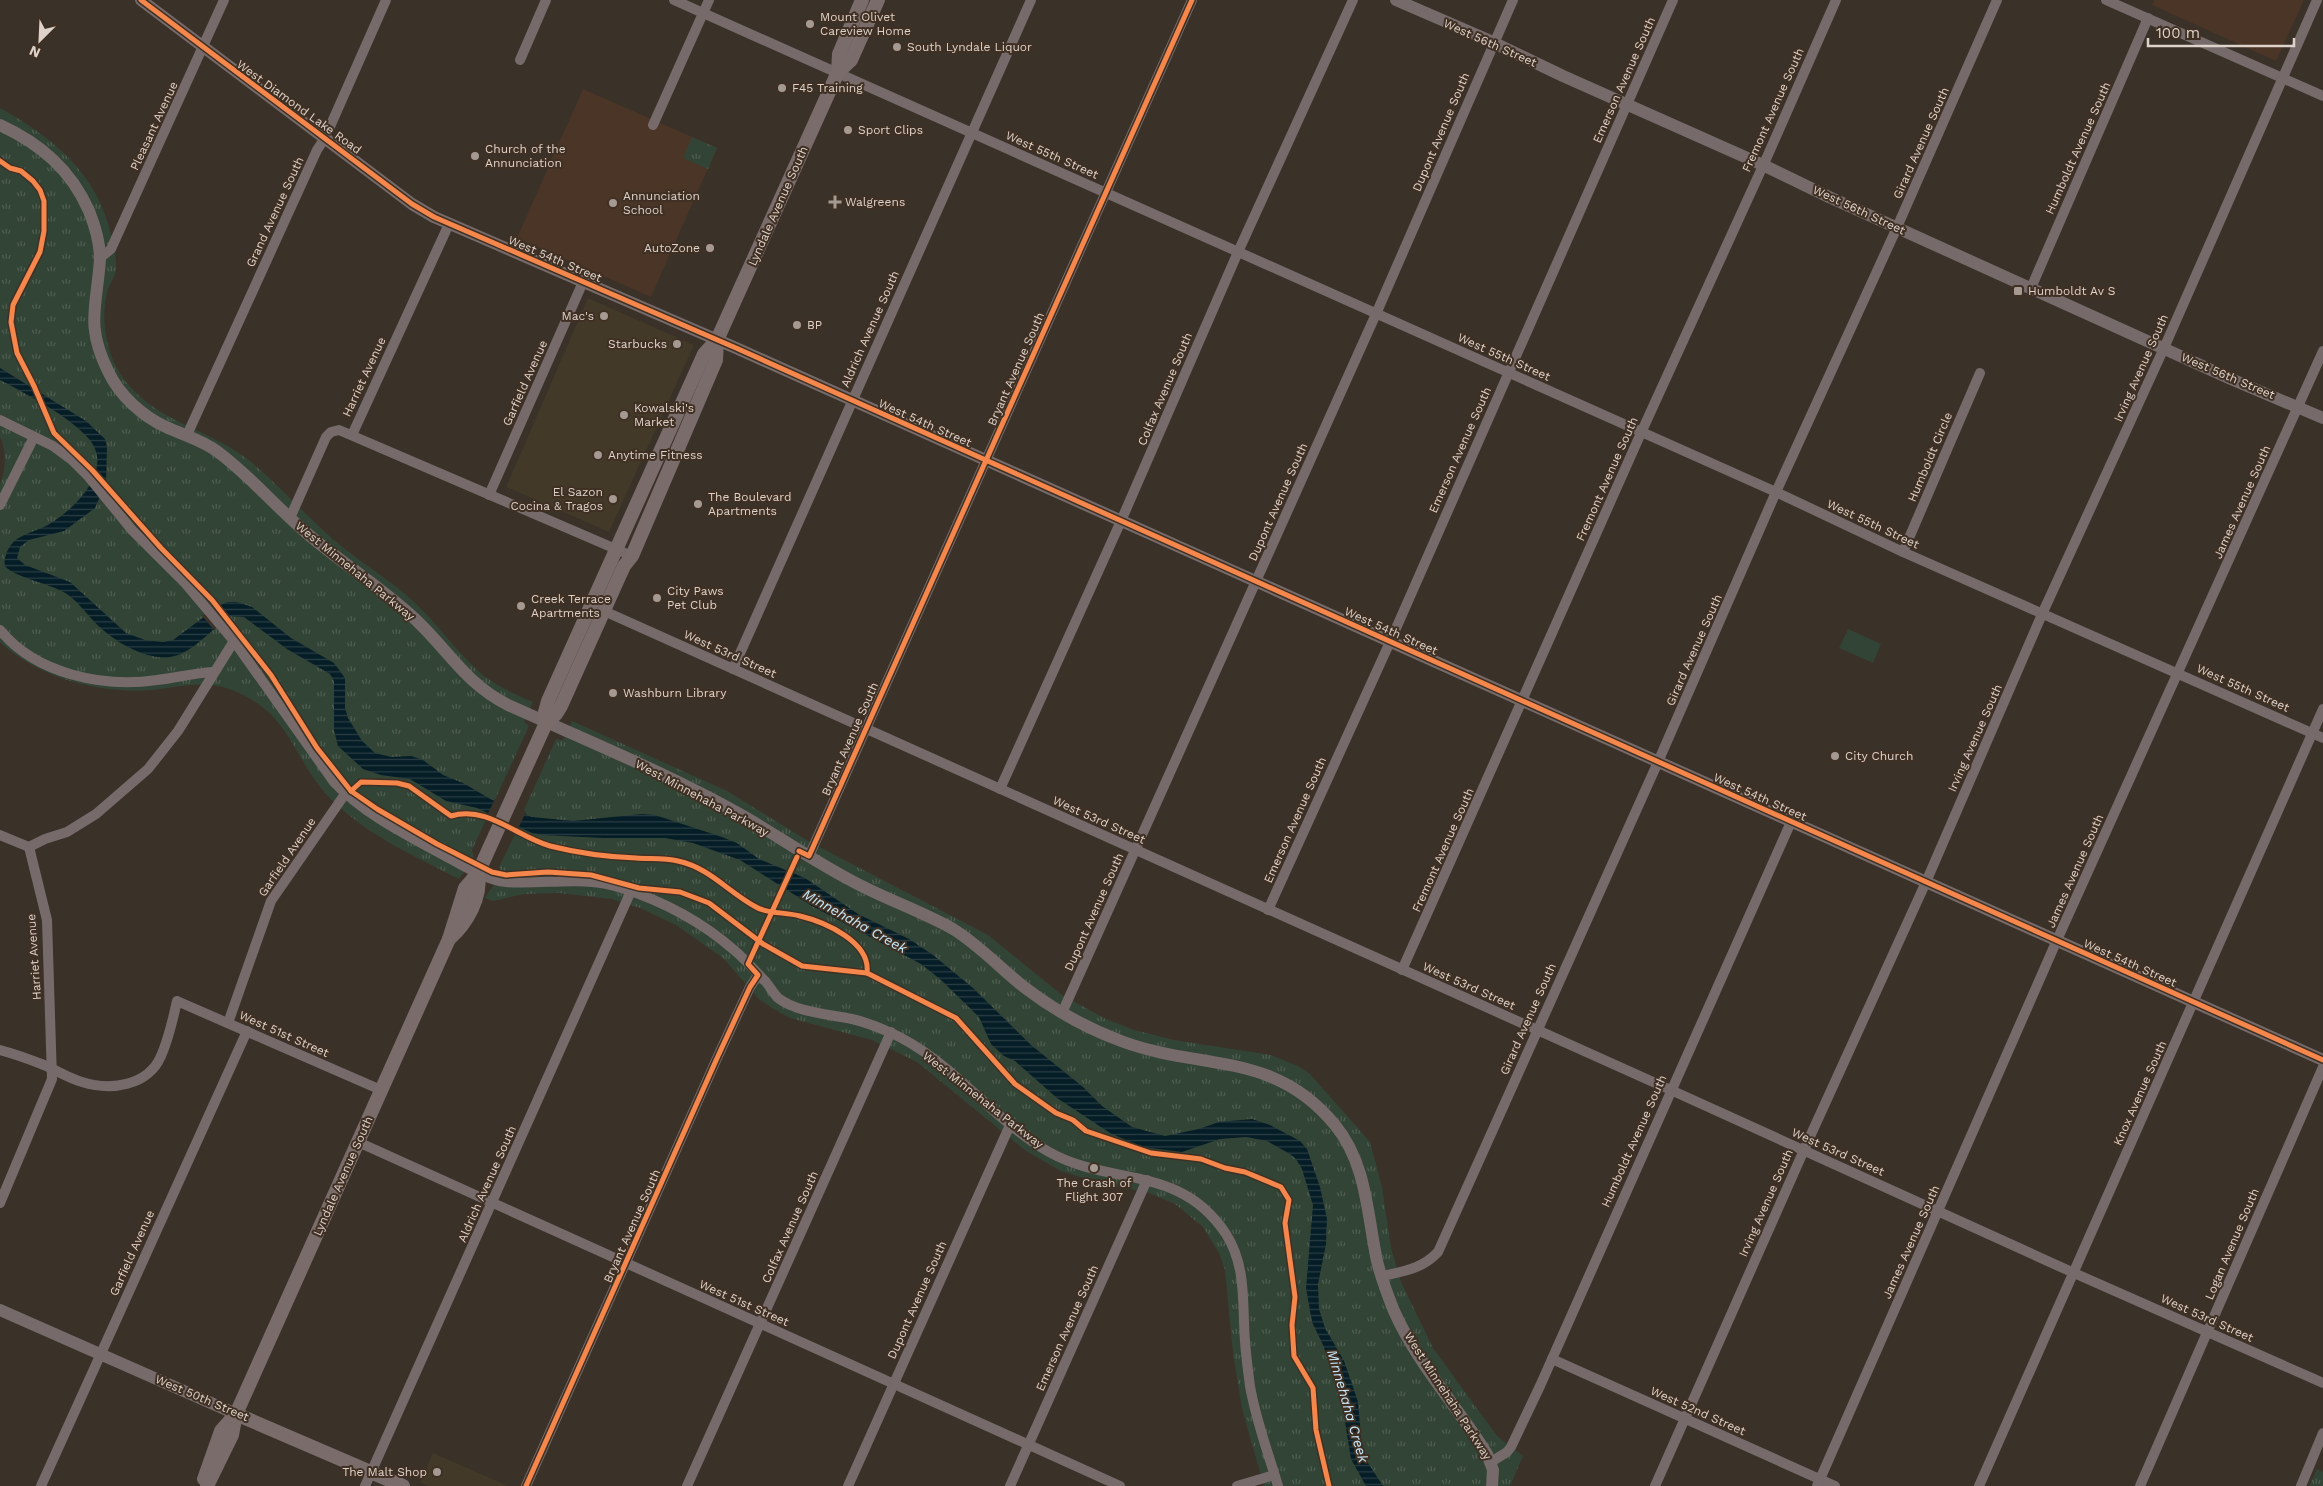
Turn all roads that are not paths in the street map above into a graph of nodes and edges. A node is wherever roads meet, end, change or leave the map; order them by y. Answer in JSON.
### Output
{"nodes":[{"id":1,"x":141,"y":0,"type":"edge"},
{"id":2,"x":224,"y":0,"type":"edge"},
{"id":3,"x":386,"y":0,"type":"edge"},
{"id":4,"x":546,"y":0,"type":"edge"},
{"id":5,"x":674,"y":0,"type":"edge"},
{"id":6,"x":709,"y":0,"type":"edge"},
{"id":7,"x":862,"y":0,"type":"edge"},
{"id":8,"x":878,"y":0,"type":"edge"},
{"id":9,"x":1031,"y":0,"type":"edge"},
{"id":10,"x":1192,"y":0,"type":"edge"},
{"id":11,"x":1354,"y":0,"type":"edge"},
{"id":12,"x":1396,"y":0,"type":"edge"},
{"id":13,"x":1513,"y":0,"type":"edge"},
{"id":14,"x":1673,"y":0,"type":"edge"},
{"id":15,"x":1836,"y":0,"type":"edge"},
{"id":16,"x":1997,"y":0,"type":"edge"},
{"id":17,"x":2106,"y":0,"type":"edge"},
{"id":18,"x":2317,"y":0,"type":"edge"},
{"id":19,"x":703,"y":13,"type":"junction"},
{"id":20,"x":2148,"y":18,"type":"junction"},
{"id":21,"x":1494,"y":43,"type":"junction"},
{"id":22,"x":203,"y":48,"type":"junction"},
{"id":23,"x":520,"y":60,"type":"dead end"},
{"id":24,"x":838,"y":72,"type":"junction"},
{"id":25,"x":2282,"y":78,"type":"junction"},
{"id":26,"x":2323,"y":96,"type":"edge"},
{"id":27,"x":1627,"y":103,"type":"junction"},
{"id":28,"x":0,"y":125,"type":"edge"},
{"id":29,"x":652,"y":125,"type":"dead end"},
{"id":30,"x":972,"y":132,"type":"junction"},
{"id":31,"x":325,"y":138,"type":"junction"},
{"id":32,"x":1763,"y":165,"type":"junction"},
{"id":33,"x":1105,"y":192,"type":"junction"},
{"id":34,"x":448,"y":224,"type":"junction"},
{"id":35,"x":1897,"y":228,"type":"junction"},
{"id":36,"x":1238,"y":252,"type":"junction"},
{"id":37,"x":100,"y":258,"type":"junction"},
{"id":38,"x":583,"y":282,"type":"junction"},
{"id":39,"x":2031,"y":288,"type":"junction"},
{"id":40,"x":1376,"y":314,"type":"junction"},
{"id":41,"x":717,"y":340,"type":"junction"},
{"id":42,"x":2164,"y":348,"type":"junction"},
{"id":43,"x":2323,"y":351,"type":"edge"},
{"id":44,"x":1508,"y":373,"type":"junction"},
{"id":45,"x":1980,"y":373,"type":"dead end"},
{"id":46,"x":852,"y":401,"type":"junction"},
{"id":47,"x":2298,"y":407,"type":"junction"},
{"id":48,"x":2323,"y":418,"type":"edge"},
{"id":49,"x":0,"y":420,"type":"edge"},
{"id":50,"x":1641,"y":433,"type":"junction"},
{"id":51,"x":352,"y":434,"type":"junction"},
{"id":52,"x":187,"y":435,"type":"junction"},
{"id":53,"x":34,"y":437,"type":"junction"},
{"id":54,"x":986,"y":461,"type":"junction"},
{"id":55,"x":1776,"y":492,"type":"junction"},
{"id":56,"x":489,"y":495,"type":"junction"},
{"id":57,"x":0,"y":505,"type":"edge"},
{"id":58,"x":290,"y":518,"type":"junction"},
{"id":59,"x":1121,"y":521,"type":"junction"},
{"id":60,"x":616,"y":549,"type":"junction"},
{"id":61,"x":1903,"y":552,"type":"junction"},
{"id":62,"x":632,"y":556,"type":"junction"},
{"id":63,"x":1256,"y":582,"type":"junction"},
{"id":64,"x":604,"y":611,"type":"junction"},
{"id":65,"x":2043,"y":612,"type":"junction"},
{"id":66,"x":0,"y":630,"type":"edge"},
{"id":67,"x":234,"y":641,"type":"junction"},
{"id":68,"x":1390,"y":642,"type":"junction"},
{"id":69,"x":733,"y":669,"type":"junction"},
{"id":70,"x":213,"y":672,"type":"junction"},
{"id":71,"x":2178,"y":673,"type":"junction"},
{"id":72,"x":1523,"y":701,"type":"junction"},
{"id":73,"x":2323,"y":709,"type":"edge"},
{"id":74,"x":546,"y":723,"type":"junction"},
{"id":75,"x":866,"y":728,"type":"junction"},
{"id":76,"x":2312,"y":733,"type":"junction"},
{"id":77,"x":2323,"y":738,"type":"edge"},
{"id":78,"x":1658,"y":762,"type":"junction"},
{"id":79,"x":1000,"y":789,"type":"junction"},
{"id":80,"x":346,"y":794,"type":"junction"},
{"id":81,"x":1791,"y":822,"type":"junction"},
{"id":82,"x":0,"y":835,"type":"edge"},
{"id":83,"x":30,"y":847,"type":"junction"},
{"id":84,"x":1136,"y":850,"type":"junction"},
{"id":85,"x":809,"y":856,"type":"junction"},
{"id":86,"x":478,"y":873,"type":"junction"},
{"id":87,"x":1926,"y":882,"type":"junction"},
{"id":88,"x":631,"y":891,"type":"junction"},
{"id":89,"x":1268,"y":910,"type":"junction"},
{"id":90,"x":2057,"y":940,"type":"junction"},
{"id":91,"x":1402,"y":970,"type":"junction"},
{"id":92,"x":758,"y":975,"type":"junction"},
{"id":93,"x":2193,"y":1002,"type":"junction"},
{"id":94,"x":1062,"y":1012,"type":"junction"},
{"id":95,"x":228,"y":1023,"type":"junction"},
{"id":96,"x":1537,"y":1030,"type":"junction"},
{"id":97,"x":247,"y":1031,"type":"junction"},
{"id":98,"x":891,"y":1032,"type":"junction"},
{"id":99,"x":0,"y":1050,"type":"edge"},
{"id":100,"x":2323,"y":1060,"type":"edge"},
{"id":101,"x":2323,"y":1067,"type":"edge"},
{"id":102,"x":53,"y":1069,"type":"junction"},
{"id":103,"x":380,"y":1090,"type":"junction"},
{"id":104,"x":1671,"y":1090,"type":"junction"},
{"id":105,"x":1010,"y":1125,"type":"junction"},
{"id":106,"x":358,"y":1142,"type":"junction"},
{"id":107,"x":1804,"y":1150,"type":"junction"},
{"id":108,"x":1147,"y":1180,"type":"junction"},
{"id":109,"x":0,"y":1203,"type":"edge"},
{"id":110,"x":492,"y":1203,"type":"junction"},
{"id":111,"x":1938,"y":1210,"type":"junction"},
{"id":112,"x":626,"y":1263,"type":"junction"},
{"id":113,"x":2074,"y":1273,"type":"junction"},
{"id":114,"x":1383,"y":1276,"type":"junction"},
{"id":115,"x":0,"y":1310,"type":"edge"},
{"id":116,"x":760,"y":1324,"type":"junction"},
{"id":117,"x":2208,"y":1332,"type":"junction"},
{"id":118,"x":101,"y":1354,"type":"junction"},
{"id":119,"x":1552,"y":1359,"type":"junction"},
{"id":120,"x":2323,"y":1383,"type":"edge"},
{"id":121,"x":893,"y":1384,"type":"junction"},
{"id":122,"x":236,"y":1414,"type":"junction"},
{"id":123,"x":1684,"y":1418,"type":"junction"},
{"id":124,"x":2323,"y":1433,"type":"edge"},
{"id":125,"x":1028,"y":1445,"type":"junction"},
{"id":126,"x":1491,"y":1462,"type":"junction"},
{"id":127,"x":371,"y":1472,"type":"junction"},
{"id":128,"x":1274,"y":1475,"type":"junction"},
{"id":129,"x":1819,"y":1483,"type":"edge"},
{"id":130,"x":42,"y":1486,"type":"edge"},
{"id":131,"x":202,"y":1486,"type":"edge"},
{"id":132,"x":207,"y":1486,"type":"edge"},
{"id":133,"x":365,"y":1486,"type":"edge"},
{"id":134,"x":403,"y":1486,"type":"edge"},
{"id":135,"x":526,"y":1486,"type":"edge"},
{"id":136,"x":687,"y":1486,"type":"edge"},
{"id":137,"x":848,"y":1486,"type":"edge"},
{"id":138,"x":1010,"y":1486,"type":"edge"},
{"id":139,"x":1120,"y":1486,"type":"edge"},
{"id":140,"x":1238,"y":1486,"type":"edge"},
{"id":141,"x":1278,"y":1486,"type":"edge"},
{"id":142,"x":1492,"y":1486,"type":"edge"},
{"id":143,"x":1655,"y":1486,"type":"edge"},
{"id":144,"x":1835,"y":1486,"type":"edge"},
{"id":145,"x":1979,"y":1486,"type":"edge"},
{"id":146,"x":2140,"y":1486,"type":"edge"},
{"id":147,"x":2301,"y":1486,"type":"edge"}],
"edges":[{"from":1,"to":22,"type":"street","name":"West Diamond Lake Road"},
{"from":2,"to":22,"type":"street","name":"Pleasant Avenue"},
{"from":3,"to":31,"type":"street","name":"Grand Avenue South"},
{"from":4,"to":23,"type":"street"},
{"from":5,"to":19,"type":"street","name":"West 55th Street"},
{"from":6,"to":19,"type":"street"},
{"from":7,"to":24,"type":"main road","name":"Lyndale Avenue South"},
{"from":8,"to":24,"type":"main road","name":"Lyndale Avenue South"},
{"from":9,"to":30,"type":"street","name":"Aldrich Avenue South"},
{"from":10,"to":33,"type":"street","name":"Bryant Avenue South"},
{"from":11,"to":36,"type":"street","name":"Colfax Avenue South"},
{"from":12,"to":21,"type":"street","name":"West 56th Street"},
{"from":13,"to":21,"type":"street","name":"Dupont Avenue South"},
{"from":14,"to":27,"type":"street","name":"Emerson Avenue South"},
{"from":15,"to":32,"type":"street","name":"Fremont Avenue South"},
{"from":16,"to":35,"type":"street","name":"Girard Avenue South"},
{"from":17,"to":20,"type":"street"},
{"from":18,"to":25,"type":"street","name":"Irving Avenue South"},
{"from":19,"to":24,"type":"street","name":"West 55th Street"},
{"from":19,"to":29,"type":"street"},
{"from":20,"to":25,"type":"street"},
{"from":20,"to":39,"type":"street","name":"Humboldt Avenue South"},
{"from":21,"to":27,"type":"street","name":"West 56th Street"},
{"from":21,"to":40,"type":"street","name":"Dupont Avenue South"},
{"from":22,"to":31,"type":"street","name":"West Diamond Lake Road"},
{"from":22,"to":37,"type":"street","name":"Pleasant Avenue"},
{"from":24,"to":30,"type":"street","name":"West 55th Street"},
{"from":24,"to":41,"type":"main road","name":"Lyndale Avenue South"},
{"from":25,"to":26,"type":"street"},
{"from":25,"to":42,"type":"street","name":"Irving Avenue South"},
{"from":27,"to":32,"type":"street","name":"West 56th Street"},
{"from":27,"to":44,"type":"street","name":"Emerson Avenue South"},
{"from":28,"to":37,"type":"street","name":"West Minnehaha Parkway"},
{"from":30,"to":33,"type":"street","name":"West 55th Street"},
{"from":30,"to":46,"type":"street","name":"Aldrich Avenue South"},
{"from":31,"to":34,"type":"street","name":"West Diamond Lake Road"},
{"from":31,"to":52,"type":"street","name":"Grand Avenue South"},
{"from":32,"to":35,"type":"street","name":"West 56th Street"},
{"from":32,"to":50,"type":"street","name":"Fremont Avenue South"},
{"from":33,"to":36,"type":"street","name":"West 55th Street"},
{"from":33,"to":54,"type":"street","name":"Bryant Avenue South"},
{"from":34,"to":38,"type":"street","name":"West 54th Street"},
{"from":34,"to":51,"type":"street","name":"Harriet Avenue"},
{"from":35,"to":39,"type":"street","name":"West 56th Street"},
{"from":35,"to":55,"type":"street","name":"Girard Avenue South"},
{"from":36,"to":40,"type":"street","name":"West 55th Street"},
{"from":36,"to":59,"type":"street","name":"Colfax Avenue South"},
{"from":37,"to":52,"type":"street","name":"West Minnehaha Parkway"},
{"from":38,"to":41,"type":"street","name":"West 54th Street"},
{"from":38,"to":56,"type":"street","name":"Garfield Avenue"},
{"from":39,"to":42,"type":"street","name":"West 56th Street"},
{"from":40,"to":44,"type":"street","name":"West 55th Street"},
{"from":40,"to":63,"type":"street","name":"Dupont Avenue South"},
{"from":41,"to":46,"type":"street","name":"West 54th Street"},
{"from":41,"to":60,"type":"main road","name":"Lyndale Avenue South"},
{"from":41,"to":62,"type":"main road","name":"Lyndale Avenue South"},
{"from":42,"to":47,"type":"street","name":"West 56th Street"},
{"from":42,"to":65,"type":"street","name":"Irving Avenue South"},
{"from":43,"to":47,"type":"street","name":"James Avenue South"},
{"from":44,"to":50,"type":"street","name":"West 55th Street"},
{"from":44,"to":68,"type":"street","name":"Emerson Avenue South"},
{"from":45,"to":61,"type":"street","name":"Humboldt Circle"},
{"from":46,"to":54,"type":"street","name":"West 54th Street"},
{"from":46,"to":69,"type":"street","name":"Aldrich Avenue South"},
{"from":47,"to":48,"type":"street","name":"West 56th Street"},
{"from":47,"to":71,"type":"street","name":"James Avenue South"},
{"from":49,"to":53,"type":"street","name":"West Minnehaha Parkway"},
{"from":50,"to":55,"type":"street","name":"West 55th Street"},
{"from":50,"to":72,"type":"street","name":"Fremont Avenue South"},
{"from":51,"to":56,"type":"street"},
{"from":51,"to":58,"type":"street","name":"Harriet Avenue"},
{"from":52,"to":58,"type":"street","name":"West Minnehaha Parkway"},
{"from":53,"to":57,"type":"street"},
{"from":53,"to":67,"type":"street","name":"West Minnehaha Parkway"},
{"from":54,"to":59,"type":"street","name":"West 54th Street"},
{"from":54,"to":75,"type":"street","name":"Bryant Avenue South"},
{"from":55,"to":61,"type":"street","name":"West 55th Street"},
{"from":55,"to":78,"type":"street","name":"Girard Avenue South"},
{"from":56,"to":60,"type":"street"},
{"from":58,"to":74,"type":"street","name":"West Minnehaha Parkway"},
{"from":59,"to":63,"type":"street","name":"West 54th Street"},
{"from":59,"to":79,"type":"street","name":"Colfax Avenue South"},
{"from":60,"to":62,"type":"street"},
{"from":60,"to":74,"type":"main road","name":"Lyndale Avenue South"},
{"from":61,"to":65,"type":"street","name":"West 55th Street"},
{"from":62,"to":64,"type":"main road","name":"Lyndale Avenue South"},
{"from":63,"to":68,"type":"street","name":"West 54th Street"},
{"from":63,"to":84,"type":"street","name":"Dupont Avenue South"},
{"from":64,"to":69,"type":"street","name":"West 53rd Street"},
{"from":64,"to":74,"type":"main road","name":"Lyndale Avenue South"},
{"from":65,"to":71,"type":"street","name":"West 55th Street"},
{"from":65,"to":87,"type":"street","name":"Irving Avenue South"},
{"from":66,"to":70,"type":"street"},
{"from":67,"to":70,"type":"street"},
{"from":67,"to":80,"type":"street","name":"West Minnehaha Parkway"},
{"from":68,"to":72,"type":"street","name":"West 54th Street"},
{"from":68,"to":89,"type":"street","name":"Emerson Avenue South"},
{"from":69,"to":75,"type":"street","name":"West 53rd Street"},
{"from":70,"to":83,"type":"street"},
{"from":71,"to":76,"type":"street","name":"West 55th Street"},
{"from":71,"to":90,"type":"street","name":"James Avenue South"},
{"from":72,"to":78,"type":"street","name":"West 54th Street"},
{"from":72,"to":91,"type":"street","name":"Fremont Avenue South"},
{"from":73,"to":76,"type":"street","name":"Knox Avenue South"},
{"from":74,"to":85,"type":"street","name":"West Minnehaha Parkway"},
{"from":74,"to":86,"type":"main road","name":"Lyndale Avenue South"},
{"from":75,"to":79,"type":"street","name":"West 53rd Street"},
{"from":75,"to":85,"type":"street","name":"Bryant Avenue South"},
{"from":76,"to":77,"type":"street","name":"West 55th Street"},
{"from":76,"to":93,"type":"street","name":"Knox Avenue South"},
{"from":78,"to":81,"type":"street","name":"West 54th Street"},
{"from":78,"to":96,"type":"street","name":"Girard Avenue South"},
{"from":79,"to":84,"type":"street","name":"West 53rd Street"},
{"from":80,"to":86,"type":"street","name":"West Minnehaha Parkway"},
{"from":80,"to":95,"type":"street","name":"Garfield Avenue"},
{"from":81,"to":87,"type":"street","name":"West 54th Street"},
{"from":81,"to":104,"type":"street","name":"Humboldt Avenue South"},
{"from":82,"to":83,"type":"street"},
{"from":83,"to":102,"type":"street","name":"Harriet Avenue"},
{"from":84,"to":89,"type":"street","name":"West 53rd Street"},
{"from":84,"to":94,"type":"street","name":"Dupont Avenue South"},
{"from":85,"to":94,"type":"street","name":"West Minnehaha Parkway"},
{"from":86,"to":88,"type":"street","name":"West Minnehaha Parkway"},
{"from":86,"to":103,"type":"main road","name":"Lyndale Avenue South"},
{"from":87,"to":90,"type":"street","name":"West 54th Street"},
{"from":87,"to":107,"type":"street","name":"Irving Avenue South"},
{"from":88,"to":92,"type":"street","name":"West Minnehaha Parkway"},
{"from":88,"to":110,"type":"street","name":"Aldrich Avenue South"},
{"from":89,"to":91,"type":"street","name":"West 53rd Street"},
{"from":90,"to":93,"type":"street","name":"West 54th Street"},
{"from":90,"to":111,"type":"street","name":"James Avenue South"},
{"from":91,"to":96,"type":"street","name":"West 53rd Street"},
{"from":92,"to":98,"type":"street","name":"West Minnehaha Parkway"},
{"from":92,"to":112,"type":"street","name":"Bryant Avenue South"},
{"from":93,"to":100,"type":"street","name":"West 54th Street"},
{"from":93,"to":113,"type":"street","name":"Knox Avenue South"},
{"from":94,"to":114,"type":"street","name":"West Minnehaha Parkway"},
{"from":95,"to":97,"type":"street","name":"West 51st Street"},
{"from":95,"to":102,"type":"street","name":"West 51st Street"},
{"from":96,"to":104,"type":"street","name":"West 53rd Street"},
{"from":96,"to":114,"type":"street","name":"Girard Avenue South"},
{"from":97,"to":103,"type":"street","name":"West 51st Street"},
{"from":97,"to":118,"type":"street","name":"Garfield Avenue"},
{"from":98,"to":105,"type":"street","name":"West Minnehaha Parkway"},
{"from":98,"to":116,"type":"street","name":"Colfax Avenue South"},
{"from":99,"to":102,"type":"street"},
{"from":101,"to":117,"type":"street","name":"Logan Avenue South"},
{"from":102,"to":109,"type":"street","name":"Harriet Avenue"},
{"from":103,"to":106,"type":"main road","name":"Lyndale Avenue South"},
{"from":104,"to":107,"type":"street","name":"West 53rd Street"},
{"from":104,"to":119,"type":"street","name":"Humboldt Avenue South"},
{"from":105,"to":108,"type":"street","name":"West Minnehaha Parkway"},
{"from":105,"to":121,"type":"street","name":"Dupont Avenue South"},
{"from":106,"to":110,"type":"street","name":"West 51st Street"},
{"from":106,"to":122,"type":"main road","name":"Lyndale Avenue South"},
{"from":107,"to":111,"type":"street","name":"West 53rd Street"},
{"from":107,"to":123,"type":"street","name":"Irving Avenue South"},
{"from":108,"to":125,"type":"street","name":"Emerson Avenue South"},
{"from":108,"to":128,"type":"street","name":"West Minnehaha Parkway"},
{"from":110,"to":112,"type":"street","name":"West 51st Street"},
{"from":110,"to":127,"type":"street","name":"Aldrich Avenue South"},
{"from":111,"to":113,"type":"street","name":"West 53rd Street"},
{"from":111,"to":129,"type":"street","name":"James Avenue South"},
{"from":112,"to":116,"type":"street","name":"West 51st Street"},
{"from":112,"to":135,"type":"street","name":"Bryant Avenue South"},
{"from":113,"to":117,"type":"street","name":"West 53rd Street"},
{"from":113,"to":145,"type":"street","name":"Knox Avenue South"},
{"from":114,"to":126,"type":"street","name":"West Minnehaha Parkway"},
{"from":115,"to":118,"type":"street","name":"West 50th Street"},
{"from":116,"to":121,"type":"street","name":"West 51st Street"},
{"from":116,"to":136,"type":"street","name":"Colfax Avenue South"},
{"from":117,"to":120,"type":"street","name":"West 53rd Street"},
{"from":117,"to":146,"type":"street","name":"Logan Avenue South"},
{"from":118,"to":122,"type":"street","name":"West 50th Street"},
{"from":118,"to":130,"type":"street","name":"Garfield Avenue"},
{"from":119,"to":123,"type":"street","name":"West 52nd Street"},
{"from":119,"to":126,"type":"street","name":"Humboldt Avenue South"},
{"from":121,"to":125,"type":"street","name":"West 51st Street"},
{"from":121,"to":137,"type":"street","name":"Dupont Avenue South"},
{"from":122,"to":127,"type":"main road","name":"West 50th Street"},
{"from":122,"to":131,"type":"main road","name":"Lyndale Avenue South"},
{"from":122,"to":132,"type":"main road","name":"Lyndale Avenue South"},
{"from":123,"to":129,"type":"street","name":"West 52nd Street"},
{"from":123,"to":143,"type":"street","name":"Irving Avenue South"},
{"from":124,"to":147,"type":"street"},
{"from":125,"to":138,"type":"street","name":"Emerson Avenue South"},
{"from":125,"to":139,"type":"street","name":"West 51st Street"},
{"from":126,"to":142,"type":"street","name":"West Minnehaha Parkway"},
{"from":127,"to":133,"type":"street","name":"Aldrich Avenue South"},
{"from":127,"to":134,"type":"main road","name":"West 50th Street"},
{"from":128,"to":140,"type":"street"},
{"from":128,"to":141,"type":"street","name":"West Minnehaha Parkway"},
{"from":129,"to":144,"type":"street","name":"West 52nd Street"}]}
